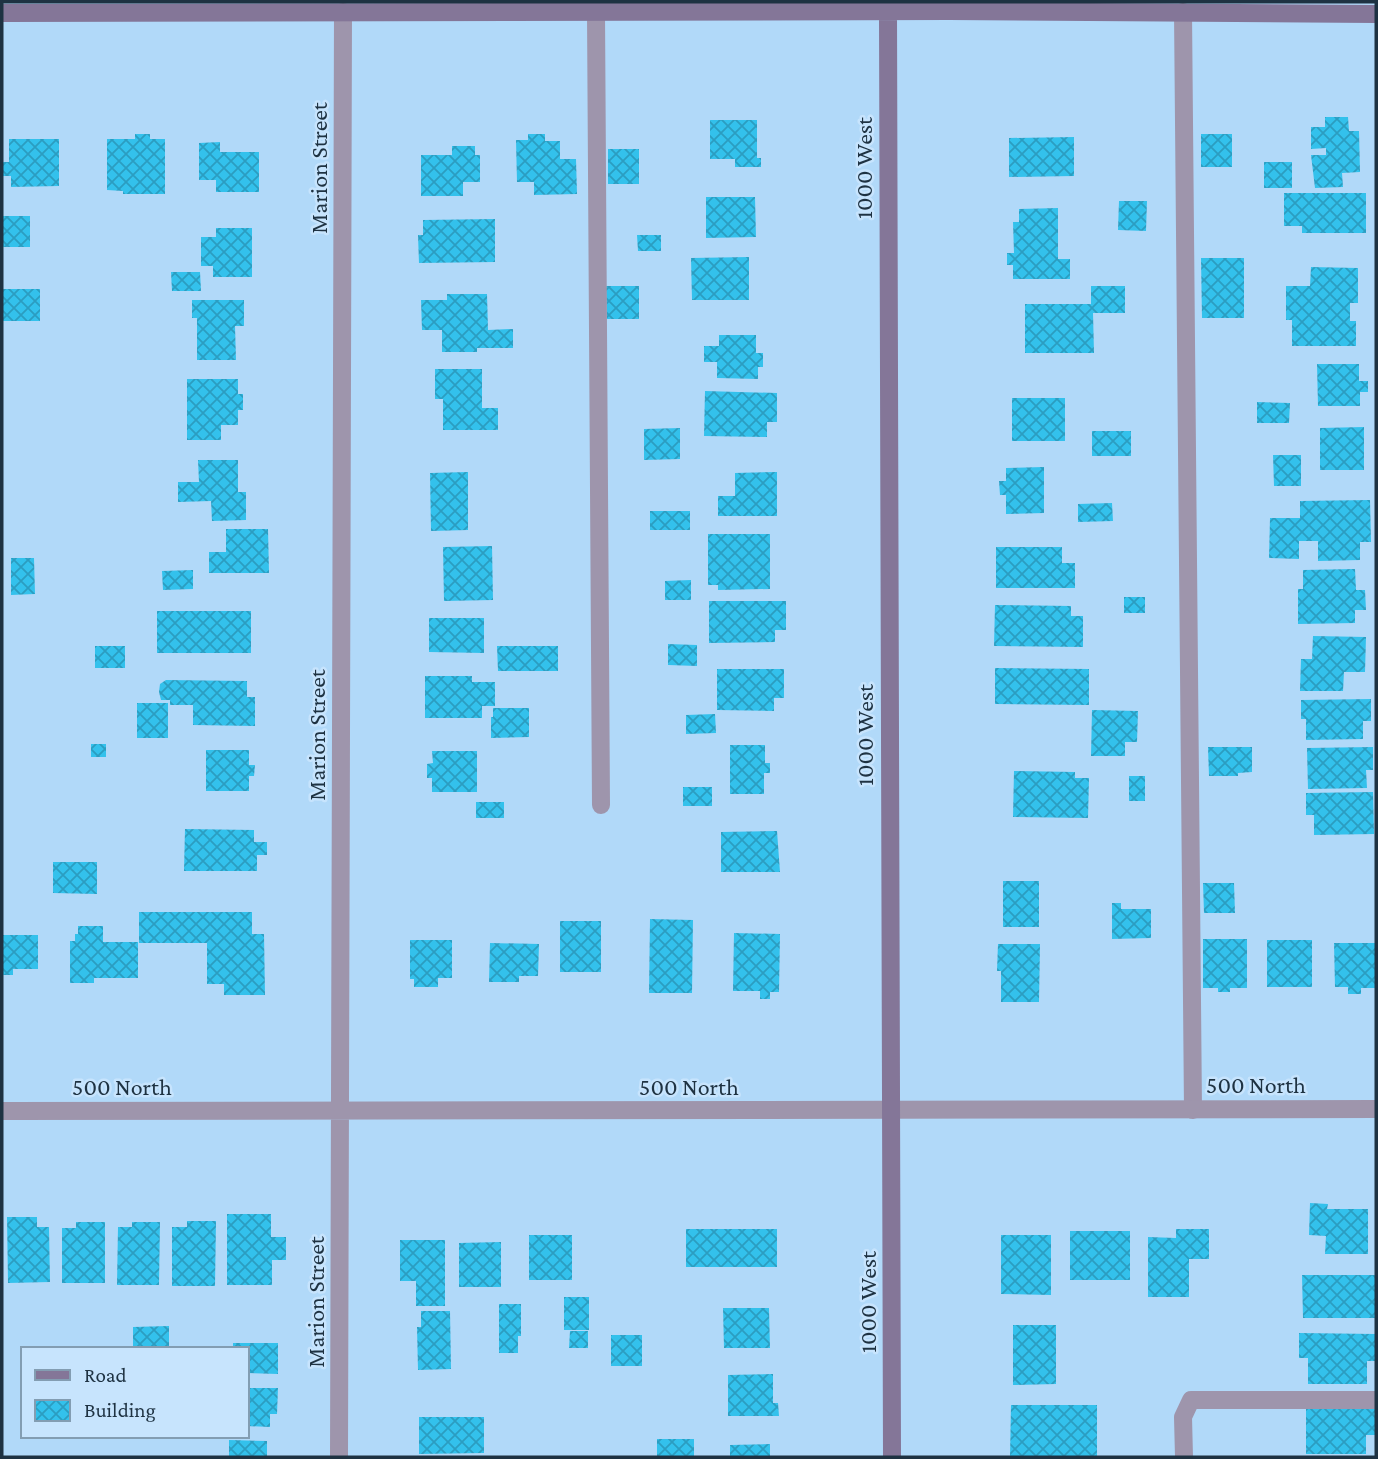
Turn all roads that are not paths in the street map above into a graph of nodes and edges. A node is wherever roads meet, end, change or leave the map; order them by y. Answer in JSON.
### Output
{"nodes":[{"id":1,"x":888,"y":7,"type":"edge"},
{"id":2,"x":343,"y":12,"type":"junction"},
{"id":3,"x":1183,"y":12,"type":"junction"},
{"id":4,"x":2,"y":13,"type":"edge"},
{"id":5,"x":596,"y":13,"type":"junction"},
{"id":6,"x":1376,"y":14,"type":"edge"},
{"id":7,"x":601,"y":805,"type":"dead end"},
{"id":8,"x":1376,"y":1109,"type":"edge"},
{"id":9,"x":1193,"y":1110,"type":"junction"},
{"id":10,"x":2,"y":1111,"type":"edge"},
{"id":11,"x":341,"y":1111,"type":"junction"},
{"id":12,"x":892,"y":1111,"type":"junction"},
{"id":13,"x":1376,"y":1400,"type":"edge"},
{"id":14,"x":339,"y":1457,"type":"edge"},
{"id":15,"x":892,"y":1457,"type":"edge"},
{"id":16,"x":1184,"y":1457,"type":"edge"}],
"edges":[{"from":1,"to":3,"type":"street"},
{"from":1,"to":5,"type":"street"},
{"from":1,"to":12,"type":"street","name":"1000 West"},
{"from":2,"to":4,"type":"street"},
{"from":2,"to":5,"type":"street"},
{"from":2,"to":11,"type":"street","name":"Marion Street"},
{"from":3,"to":6,"type":"street"},
{"from":3,"to":9,"type":"street"},
{"from":5,"to":7,"type":"street"},
{"from":8,"to":9,"type":"street","name":"500 North"},
{"from":9,"to":12,"type":"street","name":"500 North"},
{"from":10,"to":11,"type":"street","name":"500 North"},
{"from":11,"to":12,"type":"street","name":"500 North"},
{"from":11,"to":14,"type":"street","name":"Marion Street"},
{"from":12,"to":15,"type":"street","name":"1000 West"},
{"from":13,"to":16,"type":"street"}]}
